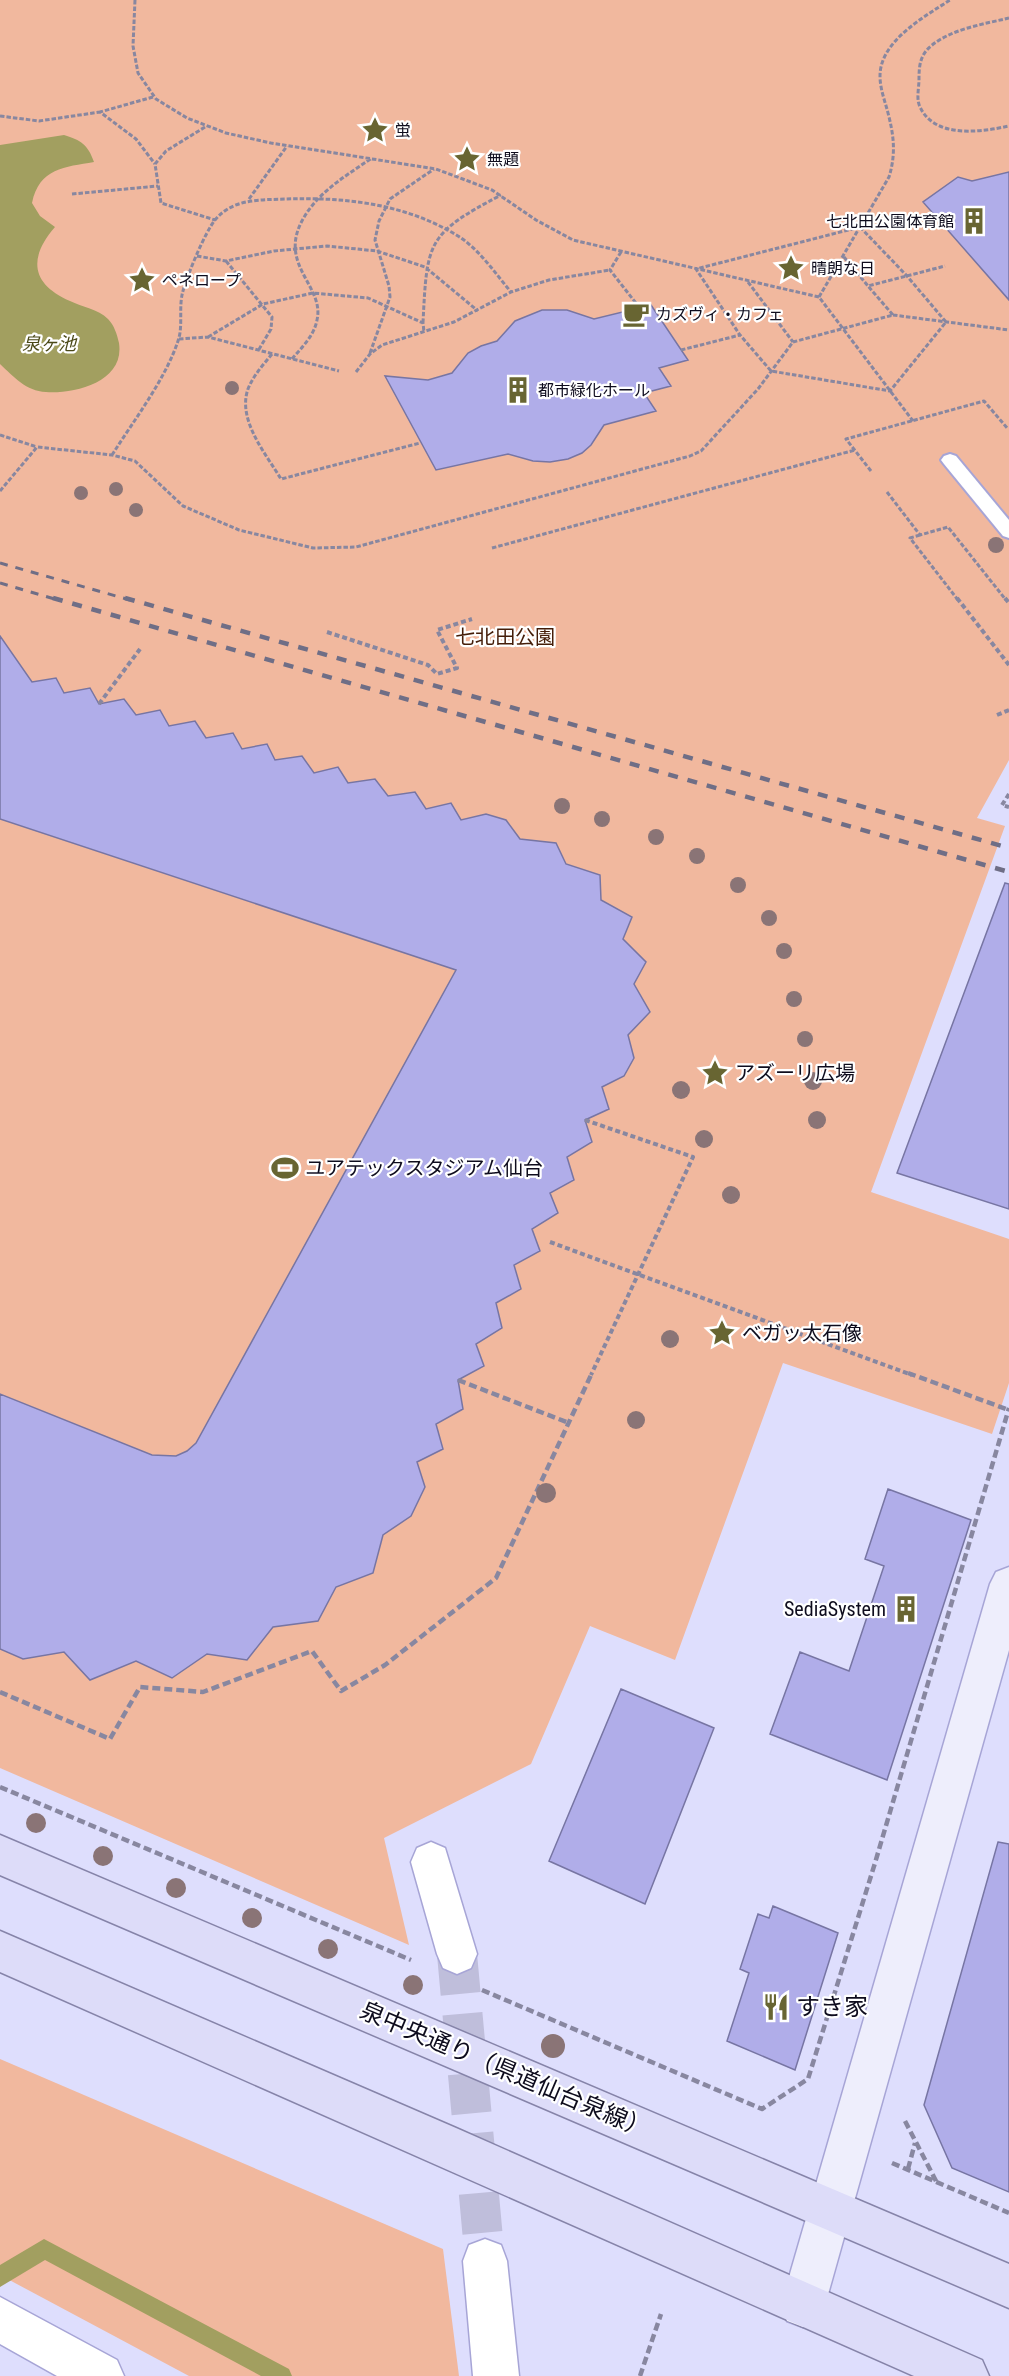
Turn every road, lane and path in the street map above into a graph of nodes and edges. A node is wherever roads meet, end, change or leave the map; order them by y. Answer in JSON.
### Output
{"nodes":[{"id":1,"x":135,"y":0,"type":"edge"},
{"id":2,"x":951,"y":0,"type":"edge"},
{"id":3,"x":1009,"y":18,"type":"edge"},
{"id":4,"x":153,"y":97,"type":"junction"},
{"id":5,"x":100,"y":112,"type":"junction"},
{"id":6,"x":0,"y":116,"type":"edge"},
{"id":7,"x":1009,"y":126,"type":"edge"},
{"id":8,"x":205,"y":127,"type":"junction"},
{"id":9,"x":287,"y":146,"type":"junction"},
{"id":10,"x":372,"y":158,"type":"junction"},
{"id":11,"x":155,"y":164,"type":"junction"},
{"id":12,"x":434,"y":169,"type":"junction"},
{"id":13,"x":158,"y":186,"type":"junction"},
{"id":14,"x":72,"y":194,"type":"dead end"},
{"id":15,"x":501,"y":195,"type":"junction"},
{"id":16,"x":319,"y":198,"type":"junction"},
{"id":17,"x":248,"y":200,"type":"junction"},
{"id":18,"x":385,"y":206,"type":"junction"},
{"id":19,"x":215,"y":220,"type":"junction"},
{"id":20,"x":444,"y":227,"type":"junction"},
{"id":21,"x":860,"y":227,"type":"junction"},
{"id":22,"x":294,"y":248,"type":"junction"},
{"id":23,"x":377,"y":251,"type":"junction"},
{"id":24,"x":621,"y":252,"type":"junction"},
{"id":25,"x":197,"y":256,"type":"junction"},
{"id":26,"x":844,"y":257,"type":"junction"},
{"id":27,"x":226,"y":261,"type":"junction"},
{"id":28,"x":945,"y":266,"type":"dead end"},
{"id":29,"x":425,"y":267,"type":"junction"},
{"id":30,"x":696,"y":269,"type":"junction"},
{"id":31,"x":610,"y":270,"type":"junction"},
{"id":32,"x":907,"y":276,"type":"junction"},
{"id":33,"x":747,"y":282,"type":"junction"},
{"id":34,"x":868,"y":286,"type":"junction"},
{"id":35,"x":313,"y":292,"type":"junction"},
{"id":36,"x":511,"y":292,"type":"junction"},
{"id":37,"x":819,"y":297,"type":"junction"},
{"id":38,"x":263,"y":304,"type":"junction"},
{"id":39,"x":387,"y":306,"type":"junction"},
{"id":40,"x":639,"y":307,"type":"dead end"},
{"id":41,"x":478,"y":310,"type":"junction"},
{"id":42,"x":893,"y":315,"type":"junction"},
{"id":43,"x":946,"y":322,"type":"junction"},
{"id":44,"x":423,"y":323,"type":"junction"},
{"id":45,"x":842,"y":329,"type":"junction"},
{"id":46,"x":1009,"y":330,"type":"edge"},
{"id":47,"x":424,"y":332,"type":"junction"},
{"id":48,"x":740,"y":335,"type":"junction"},
{"id":49,"x":208,"y":337,"type":"junction"},
{"id":50,"x":179,"y":339,"type":"junction"},
{"id":51,"x":794,"y":342,"type":"junction"},
{"id":52,"x":681,"y":350,"type":"dead end"},
{"id":53,"x":258,"y":351,"type":"junction"},
{"id":54,"x":272,"y":354,"type":"junction"},
{"id":55,"x":370,"y":354,"type":"junction"},
{"id":56,"x":292,"y":359,"type":"junction"},
{"id":57,"x":339,"y":371,"type":"dead end"},
{"id":58,"x":771,"y":371,"type":"junction"},
{"id":59,"x":356,"y":372,"type":"dead end"},
{"id":60,"x":890,"y":392,"type":"junction"},
{"id":61,"x":913,"y":421,"type":"junction"},
{"id":62,"x":1008,"y":429,"type":"edge"},
{"id":63,"x":0,"y":435,"type":"edge"},
{"id":64,"x":420,"y":443,"type":"dead end"},
{"id":65,"x":37,"y":447,"type":"junction"},
{"id":66,"x":855,"y":450,"type":"junction"},
{"id":67,"x":112,"y":455,"type":"junction"},
{"id":68,"x":950,"y":460,"type":"dead end"},
{"id":69,"x":871,"y":471,"type":"dead end"},
{"id":70,"x":0,"y":492,"type":"edge"},
{"id":71,"x":887,"y":492,"type":"dead end"},
{"id":72,"x":1009,"y":532,"type":"edge"},
{"id":73,"x":920,"y":535,"type":"junction"},
{"id":74,"x":492,"y":548,"type":"dead end"},
{"id":75,"x":1009,"y":603,"type":"edge"},
{"id":76,"x":472,"y":619,"type":"dead end"},
{"id":77,"x":327,"y":632,"type":"dead end"},
{"id":78,"x":140,"y":649,"type":"dead end"},
{"id":79,"x":1009,"y":665,"type":"edge"},
{"id":80,"x":99,"y":704,"type":"dead end"},
{"id":81,"x":1009,"y":710,"type":"edge"},
{"id":82,"x":997,"y":715,"type":"dead end"},
{"id":83,"x":1009,"y":794,"type":"edge"},
{"id":84,"x":1009,"y":807,"type":"edge"},
{"id":85,"x":585,"y":1120,"type":"dead end"},
{"id":86,"x":550,"y":1242,"type":"dead end"},
{"id":87,"x":638,"y":1275,"type":"junction"},
{"id":88,"x":458,"y":1380,"type":"dead end"},
{"id":89,"x":1009,"y":1409,"type":"edge"},
{"id":90,"x":569,"y":1423,"type":"junction"},
{"id":91,"x":1009,"y":1584,"type":"edge"},
{"id":92,"x":0,"y":1692,"type":"edge"},
{"id":93,"x":0,"y":1787,"type":"edge"},
{"id":94,"x":0,"y":1855,"type":"edge"},
{"id":95,"x":432,"y":1862,"type":"dead end"},
{"id":96,"x":0,"y":1951,"type":"edge"},
{"id":97,"x":457,"y":1954,"type":"tunnel mouth"},
{"id":98,"x":413,"y":1960,"type":"dead end"},
{"id":99,"x":478,"y":1988,"type":"dead end"},
{"id":100,"x":908,"y":2111,"type":"dead end"},
{"id":101,"x":915,"y":2142,"type":"junction"},
{"id":102,"x":892,"y":2163,"type":"dead end"},
{"id":103,"x":908,"y":2169,"type":"junction"},
{"id":104,"x":936,"y":2181,"type":"junction"},
{"id":105,"x":829,"y":2209,"type":"junction"},
{"id":106,"x":1009,"y":2213,"type":"edge"},
{"id":107,"x":485,"y":2261,"type":"tunnel mouth"},
{"id":108,"x":1009,"y":2286,"type":"edge"},
{"id":109,"x":803,"y":2305,"type":"junction"},
{"id":110,"x":661,"y":2314,"type":"dead end"},
{"id":111,"x":10,"y":2325,"type":"edge"},
{"id":112,"x":101,"y":2376,"type":"edge"},
{"id":113,"x":496,"y":2376,"type":"edge"},
{"id":114,"x":640,"y":2376,"type":"edge"},
{"id":115,"x":966,"y":2376,"type":"edge"}],
"edges":[{"from":1,"to":4,"type":"path"},
{"from":2,"to":21,"type":"path"},
{"from":3,"to":7,"type":"path"},
{"from":4,"to":5,"type":"path"},
{"from":4,"to":8,"type":"path"},
{"from":5,"to":6,"type":"path"},
{"from":5,"to":11,"type":"path"},
{"from":8,"to":9,"type":"path"},
{"from":8,"to":11,"type":"path"},
{"from":9,"to":10,"type":"path"},
{"from":9,"to":17,"type":"path"},
{"from":10,"to":12,"type":"path"},
{"from":10,"to":16,"type":"path"},
{"from":11,"to":13,"type":"path"},
{"from":12,"to":15,"type":"path"},
{"from":12,"to":18,"type":"path"},
{"from":13,"to":14,"type":"path"},
{"from":13,"to":19,"type":"path"},
{"from":15,"to":20,"type":"path"},
{"from":15,"to":24,"type":"path"},
{"from":16,"to":17,"type":"path"},
{"from":16,"to":18,"type":"path"},
{"from":16,"to":22,"type":"path"},
{"from":17,"to":19,"type":"path"},
{"from":18,"to":20,"type":"path"},
{"from":18,"to":23,"type":"path"},
{"from":19,"to":25,"type":"path"},
{"from":20,"to":29,"type":"path"},
{"from":20,"to":36,"type":"path"},
{"from":21,"to":26,"type":"path"},
{"from":21,"to":30,"type":"path"},
{"from":21,"to":32,"type":"path"},
{"from":22,"to":23,"type":"path"},
{"from":22,"to":27,"type":"path"},
{"from":22,"to":35,"type":"path"},
{"from":23,"to":29,"type":"path"},
{"from":23,"to":39,"type":"path"},
{"from":24,"to":30,"type":"path"},
{"from":24,"to":31,"type":"path"},
{"from":25,"to":27,"type":"path"},
{"from":25,"to":50,"type":"path"},
{"from":26,"to":34,"type":"path"},
{"from":26,"to":37,"type":"path"},
{"from":27,"to":38,"type":"path"},
{"from":28,"to":32,"type":"path"},
{"from":29,"to":41,"type":"path"},
{"from":29,"to":44,"type":"path"},
{"from":30,"to":33,"type":"path"},
{"from":30,"to":48,"type":"path"},
{"from":31,"to":36,"type":"path"},
{"from":31,"to":40,"type":"path"},
{"from":32,"to":34,"type":"path"},
{"from":32,"to":43,"type":"path"},
{"from":33,"to":37,"type":"path"},
{"from":33,"to":51,"type":"path"},
{"from":34,"to":42,"type":"path"},
{"from":35,"to":38,"type":"path"},
{"from":35,"to":39,"type":"path"},
{"from":35,"to":56,"type":"path"},
{"from":36,"to":41,"type":"path"},
{"from":37,"to":45,"type":"path"},
{"from":38,"to":49,"type":"path"},
{"from":38,"to":53,"type":"path"},
{"from":39,"to":44,"type":"path"},
{"from":39,"to":55,"type":"path"},
{"from":41,"to":47,"type":"path"},
{"from":42,"to":43,"type":"path"},
{"from":42,"to":45,"type":"path"},
{"from":43,"to":46,"type":"path"},
{"from":43,"to":60,"type":"path"},
{"from":44,"to":47,"type":"path"},
{"from":45,"to":51,"type":"path"},
{"from":45,"to":60,"type":"path"},
{"from":47,"to":55,"type":"path"},
{"from":48,"to":52,"type":"path"},
{"from":48,"to":58,"type":"path"},
{"from":49,"to":50,"type":"path"},
{"from":49,"to":53,"type":"path"},
{"from":50,"to":67,"type":"path"},
{"from":51,"to":58,"type":"path"},
{"from":53,"to":54,"type":"path"},
{"from":54,"to":56,"type":"path"},
{"from":54,"to":64,"type":"path"},
{"from":55,"to":59,"type":"path"},
{"from":56,"to":57,"type":"path"},
{"from":58,"to":60,"type":"path"},
{"from":58,"to":67,"type":"path"},
{"from":60,"to":61,"type":"path"},
{"from":61,"to":62,"type":"path"},
{"from":61,"to":66,"type":"path"},
{"from":63,"to":65,"type":"path"},
{"from":65,"to":67,"type":"path"},
{"from":65,"to":70,"type":"path"},
{"from":66,"to":69,"type":"path"},
{"from":66,"to":74,"type":"path"},
{"from":68,"to":72,"type":"lane"},
{"from":71,"to":73,"type":"path"},
{"from":73,"to":75,"type":"path"},
{"from":73,"to":79,"type":"path"},
{"from":76,"to":77,"type":"path"},
{"from":78,"to":80,"type":"path"},
{"from":81,"to":82,"type":"path"},
{"from":83,"to":84,"type":"path"},
{"from":85,"to":87,"type":"path"},
{"from":86,"to":87,"type":"path"},
{"from":87,"to":89,"type":"path"},
{"from":87,"to":90,"type":"path"},
{"from":88,"to":90,"type":"path"},
{"from":89,"to":99,"type":"path"},
{"from":90,"to":92,"type":"path"},
{"from":91,"to":105,"type":"street"},
{"from":93,"to":98,"type":"path"},
{"from":94,"to":105,"type":"main road","name":"泉中央通り（県道仙台泉線）"},
{"from":95,"to":97,"type":"street"},
{"from":96,"to":109,"type":"main road"},
{"from":100,"to":101,"type":"path"},
{"from":101,"to":103,"type":"path"},
{"from":101,"to":104,"type":"path"},
{"from":102,"to":103,"type":"path"},
{"from":103,"to":104,"type":"path"},
{"from":104,"to":106,"type":"path"},
{"from":105,"to":108,"type":"main road","name":"泉中央通り（県道仙台泉線）"},
{"from":105,"to":109,"type":"street"},
{"from":107,"to":113,"type":"street"},
{"from":109,"to":115,"type":"main road"},
{"from":110,"to":114,"type":"path"},
{"from":111,"to":112,"type":"street"}]}
